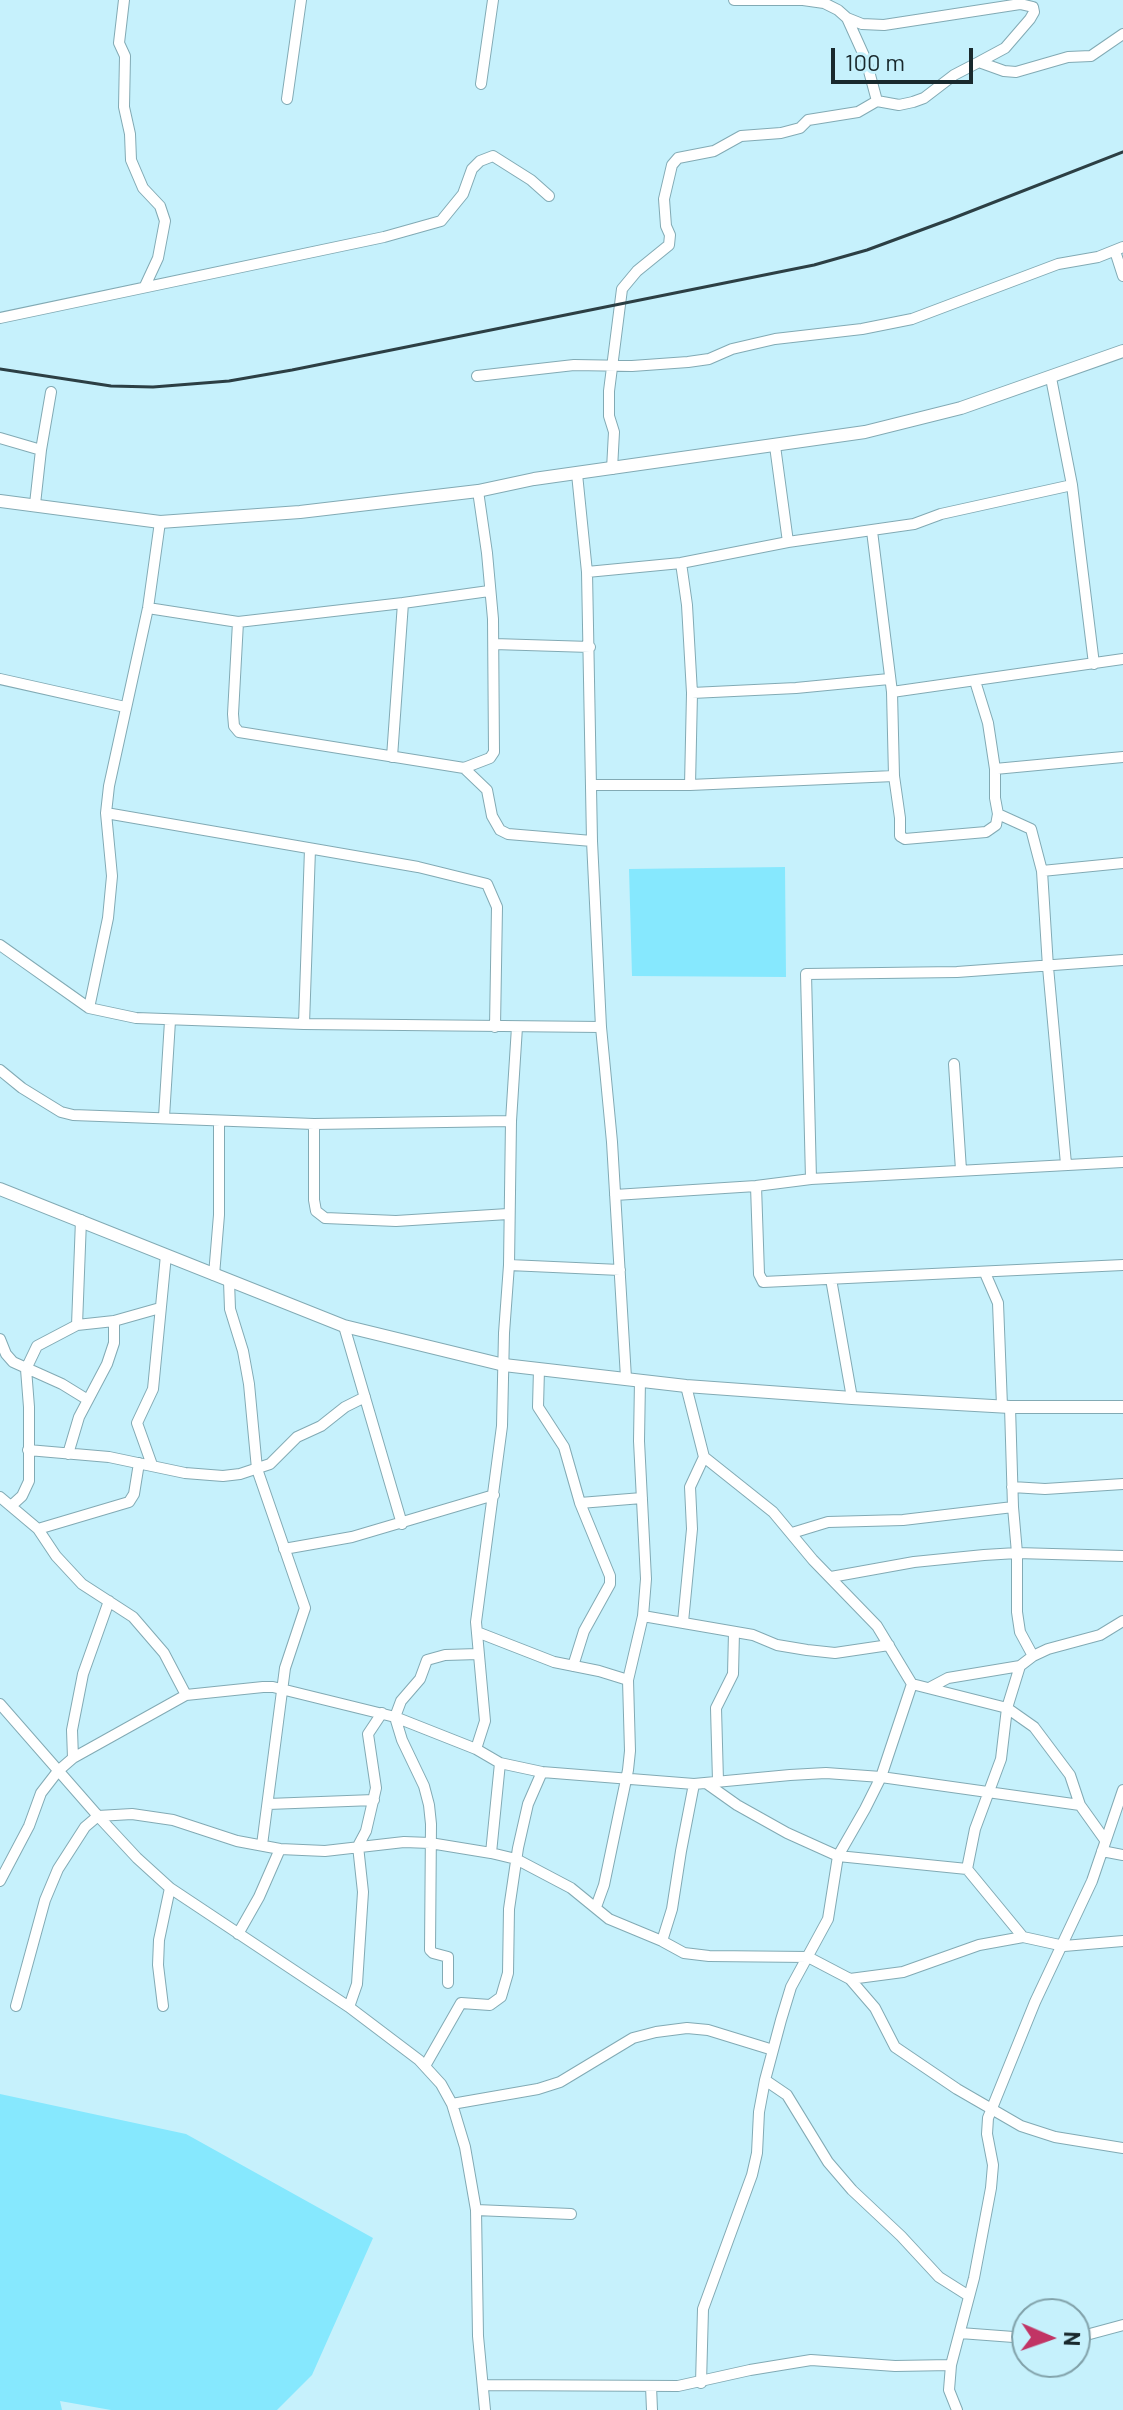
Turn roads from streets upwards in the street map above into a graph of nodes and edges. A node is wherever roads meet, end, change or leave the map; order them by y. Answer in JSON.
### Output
{"nodes":[{"id":1,"x":124,"y":0,"type":"edge"},
{"id":2,"x":301,"y":0,"type":"edge"},
{"id":3,"x":493,"y":0,"type":"edge"},
{"id":4,"x":734,"y":0,"type":"edge"},
{"id":5,"x":803,"y":0,"type":"edge"},
{"id":6,"x":847,"y":18,"type":"junction"},
{"id":7,"x":1123,"y":34,"type":"edge"},
{"id":8,"x":979,"y":62,"type":"junction"},
{"id":9,"x":481,"y":84,"type":"dead end"},
{"id":10,"x":287,"y":99,"type":"dead end"},
{"id":11,"x":877,"y":101,"type":"junction"},
{"id":12,"x":549,"y":196,"type":"dead end"},
{"id":13,"x":1119,"y":249,"type":"edge"},
{"id":14,"x":1123,"y":276,"type":"edge"},
{"id":15,"x":145,"y":286,"type":"junction"},
{"id":16,"x":0,"y":318,"type":"edge"},
{"id":17,"x":1123,"y":351,"type":"edge"},
{"id":18,"x":611,"y":366,"type":"junction"},
{"id":19,"x":477,"y":376,"type":"dead end"},
{"id":20,"x":1051,"y":378,"type":"junction"},
{"id":21,"x":51,"y":392,"type":"dead end"},
{"id":22,"x":0,"y":438,"type":"edge"},
{"id":23,"x":775,"y":446,"type":"junction"},
{"id":24,"x":41,"y":450,"type":"junction"},
{"id":25,"x":612,"y":469,"type":"junction"},
{"id":26,"x":577,"y":474,"type":"junction"},
{"id":27,"x":1072,"y":485,"type":"junction"},
{"id":28,"x":478,"y":491,"type":"junction"},
{"id":29,"x":0,"y":501,"type":"edge"},
{"id":30,"x":35,"y":504,"type":"junction"},
{"id":31,"x":160,"y":522,"type":"junction"},
{"id":32,"x":872,"y":531,"type":"junction"},
{"id":33,"x":788,"y":542,"type":"junction"},
{"id":34,"x":681,"y":563,"type":"junction"},
{"id":35,"x":587,"y":572,"type":"junction"},
{"id":36,"x":489,"y":591,"type":"junction"},
{"id":37,"x":403,"y":603,"type":"junction"},
{"id":38,"x":148,"y":608,"type":"junction"},
{"id":39,"x":238,"y":622,"type":"junction"},
{"id":40,"x":494,"y":644,"type":"junction"},
{"id":41,"x":590,"y":647,"type":"junction"},
{"id":42,"x":1123,"y":659,"type":"edge"},
{"id":43,"x":1094,"y":664,"type":"junction"},
{"id":44,"x":0,"y":679,"type":"edge"},
{"id":45,"x":889,"y":679,"type":"junction"},
{"id":46,"x":975,"y":681,"type":"junction"},
{"id":47,"x":892,"y":692,"type":"junction"},
{"id":48,"x":692,"y":693,"type":"junction"},
{"id":49,"x":125,"y":707,"type":"junction"},
{"id":50,"x":392,"y":757,"type":"junction"},
{"id":51,"x":1123,"y":757,"type":"edge"},
{"id":52,"x":464,"y":768,"type":"junction"},
{"id":53,"x":995,"y":769,"type":"junction"},
{"id":54,"x":894,"y":776,"type":"junction"},
{"id":55,"x":592,"y":785,"type":"junction"},
{"id":56,"x":690,"y":785,"type":"junction"},
{"id":57,"x":106,"y":813,"type":"junction"},
{"id":58,"x":998,"y":814,"type":"junction"},
{"id":59,"x":592,"y":841,"type":"junction"},
{"id":60,"x":310,"y":849,"type":"junction"},
{"id":61,"x":1123,"y":863,"type":"edge"},
{"id":62,"x":1042,"y":871,"type":"junction"},
{"id":63,"x":0,"y":945,"type":"edge"},
{"id":64,"x":1123,"y":960,"type":"edge"},
{"id":65,"x":1048,"y":967,"type":"junction"},
{"id":66,"x":89,"y":1008,"type":"junction"},
{"id":67,"x":170,"y":1021,"type":"junction"},
{"id":68,"x":304,"y":1024,"type":"junction"},
{"id":69,"x":495,"y":1027,"type":"junction"},
{"id":70,"x":517,"y":1027,"type":"junction"},
{"id":71,"x":601,"y":1027,"type":"junction"},
{"id":72,"x":954,"y":1064,"type":"dead end"},
{"id":73,"x":0,"y":1070,"type":"edge"},
{"id":74,"x":164,"y":1117,"type":"junction"},
{"id":75,"x":219,"y":1121,"type":"junction"},
{"id":76,"x":511,"y":1121,"type":"junction"},
{"id":77,"x":314,"y":1124,"type":"junction"},
{"id":78,"x":1123,"y":1162,"type":"edge"},
{"id":79,"x":1066,"y":1164,"type":"junction"},
{"id":80,"x":961,"y":1170,"type":"junction"},
{"id":81,"x":811,"y":1179,"type":"junction"},
{"id":82,"x":756,"y":1186,"type":"junction"},
{"id":83,"x":0,"y":1189,"type":"edge"},
{"id":84,"x":615,"y":1195,"type":"junction"},
{"id":85,"x":508,"y":1214,"type":"junction"},
{"id":86,"x":81,"y":1220,"type":"junction"},
{"id":87,"x":166,"y":1255,"type":"junction"},
{"id":88,"x":509,"y":1265,"type":"junction"},
{"id":89,"x":1123,"y":1265,"type":"edge"},
{"id":90,"x":620,"y":1270,"type":"junction"},
{"id":91,"x":985,"y":1273,"type":"junction"},
{"id":92,"x":214,"y":1275,"type":"junction"},
{"id":93,"x":831,"y":1279,"type":"junction"},
{"id":94,"x":229,"y":1281,"type":"junction"},
{"id":95,"x":160,"y":1308,"type":"junction"},
{"id":96,"x":114,"y":1321,"type":"junction"},
{"id":97,"x":77,"y":1325,"type":"junction"},
{"id":98,"x":344,"y":1326,"type":"junction"},
{"id":99,"x":0,"y":1339,"type":"edge"},
{"id":100,"x":504,"y":1365,"type":"junction"},
{"id":101,"x":26,"y":1369,"type":"junction"},
{"id":102,"x":539,"y":1369,"type":"junction"},
{"id":103,"x":633,"y":1379,"type":"junction"},
{"id":104,"x":686,"y":1386,"type":"junction"},
{"id":105,"x":365,"y":1397,"type":"junction"},
{"id":106,"x":852,"y":1398,"type":"junction"},
{"id":107,"x":88,"y":1400,"type":"junction"},
{"id":108,"x":1006,"y":1406,"type":"junction"},
{"id":109,"x":1123,"y":1407,"type":"edge"},
{"id":110,"x":28,"y":1450,"type":"junction"},
{"id":111,"x":68,"y":1454,"type":"junction"},
{"id":112,"x":704,"y":1457,"type":"junction"},
{"id":113,"x":139,"y":1463,"type":"junction"},
{"id":114,"x":152,"y":1465,"type":"junction"},
{"id":115,"x":257,"y":1469,"type":"junction"},
{"id":116,"x":1123,"y":1484,"type":"edge"},
{"id":117,"x":1012,"y":1487,"type":"junction"},
{"id":118,"x":494,"y":1495,"type":"junction"},
{"id":119,"x":0,"y":1497,"type":"edge"},
{"id":120,"x":642,"y":1498,"type":"junction"},
{"id":121,"x":580,"y":1503,"type":"junction"},
{"id":122,"x":11,"y":1506,"type":"junction"},
{"id":123,"x":1013,"y":1507,"type":"junction"},
{"id":124,"x":402,"y":1524,"type":"junction"},
{"id":125,"x":38,"y":1529,"type":"junction"},
{"id":126,"x":792,"y":1533,"type":"junction"},
{"id":127,"x":284,"y":1549,"type":"junction"},
{"id":128,"x":1017,"y":1553,"type":"junction"},
{"id":129,"x":1123,"y":1556,"type":"edge"},
{"id":130,"x":831,"y":1577,"type":"junction"},
{"id":131,"x":109,"y":1601,"type":"junction"},
{"id":132,"x":643,"y":1616,"type":"junction"},
{"id":133,"x":1123,"y":1621,"type":"edge"},
{"id":134,"x":683,"y":1622,"type":"junction"},
{"id":135,"x":477,"y":1632,"type":"junction"},
{"id":136,"x":734,"y":1632,"type":"junction"},
{"id":137,"x":889,"y":1645,"type":"junction"},
{"id":138,"x":478,"y":1654,"type":"junction"},
{"id":139,"x":1033,"y":1656,"type":"junction"},
{"id":140,"x":573,"y":1666,"type":"junction"},
{"id":141,"x":1020,"y":1666,"type":"junction"},
{"id":142,"x":628,"y":1680,"type":"junction"},
{"id":143,"x":912,"y":1684,"type":"junction"},
{"id":144,"x":931,"y":1687,"type":"junction"},
{"id":145,"x":283,"y":1689,"type":"junction"},
{"id":146,"x":186,"y":1695,"type":"junction"},
{"id":147,"x":0,"y":1704,"type":"edge"},
{"id":148,"x":1007,"y":1708,"type":"junction"},
{"id":149,"x":382,"y":1713,"type":"junction"},
{"id":150,"x":395,"y":1717,"type":"junction"},
{"id":151,"x":476,"y":1749,"type":"junction"},
{"id":152,"x":73,"y":1758,"type":"junction"},
{"id":153,"x":500,"y":1763,"type":"junction"},
{"id":154,"x":58,"y":1771,"type":"junction"},
{"id":155,"x":542,"y":1772,"type":"junction"},
{"id":156,"x":881,"y":1777,"type":"junction"},
{"id":157,"x":626,"y":1779,"type":"junction"},
{"id":158,"x":712,"y":1782,"type":"junction"},
{"id":159,"x":694,"y":1784,"type":"junction"},
{"id":160,"x":1123,"y":1790,"type":"edge"},
{"id":161,"x":990,"y":1794,"type":"junction"},
{"id":162,"x":374,"y":1800,"type":"junction"},
{"id":163,"x":268,"y":1804,"type":"junction"},
{"id":164,"x":1080,"y":1805,"type":"junction"},
{"id":165,"x":98,"y":1816,"type":"junction"},
{"id":166,"x":430,"y":1843,"type":"junction"},
{"id":167,"x":262,"y":1845,"type":"junction"},
{"id":168,"x":1104,"y":1845,"type":"junction"},
{"id":169,"x":358,"y":1846,"type":"junction"},
{"id":170,"x":280,"y":1849,"type":"junction"},
{"id":171,"x":491,"y":1853,"type":"junction"},
{"id":172,"x":1123,"y":1855,"type":"edge"},
{"id":173,"x":838,"y":1856,"type":"junction"},
{"id":174,"x":516,"y":1859,"type":"junction"},
{"id":175,"x":967,"y":1869,"type":"junction"},
{"id":176,"x":0,"y":1881,"type":"edge"},
{"id":177,"x":170,"y":1888,"type":"junction"},
{"id":178,"x":596,"y":1907,"type":"junction"},
{"id":179,"x":238,"y":1934,"type":"junction"},
{"id":180,"x":1023,"y":1937,"type":"junction"},
{"id":181,"x":662,"y":1941,"type":"junction"},
{"id":182,"x":1123,"y":1941,"type":"edge"},
{"id":183,"x":1064,"y":1946,"type":"junction"},
{"id":184,"x":808,"y":1957,"type":"junction"},
{"id":185,"x":850,"y":1979,"type":"junction"},
{"id":186,"x":448,"y":1983,"type":"dead end"},
{"id":187,"x":16,"y":2006,"type":"dead end"},
{"id":188,"x":163,"y":2006,"type":"dead end"},
{"id":189,"x":349,"y":2007,"type":"junction"},
{"id":190,"x":773,"y":2050,"type":"junction"},
{"id":191,"x":425,"y":2066,"type":"junction"},
{"id":192,"x":765,"y":2080,"type":"junction"},
{"id":193,"x":452,"y":2104,"type":"junction"},
{"id":194,"x":992,"y":2108,"type":"junction"},
{"id":195,"x":1123,"y":2148,"type":"edge"},
{"id":196,"x":476,"y":2210,"type":"junction"},
{"id":197,"x":571,"y":2214,"type":"dead end"},
{"id":198,"x":969,"y":2296,"type":"junction"},
{"id":199,"x":1123,"y":2325,"type":"edge"},
{"id":200,"x":960,"y":2333,"type":"junction"},
{"id":201,"x":1091,"y":2334,"type":"edge"},
{"id":202,"x":1011,"y":2337,"type":"edge"},
{"id":203,"x":951,"y":2365,"type":"junction"},
{"id":204,"x":701,"y":2383,"type":"junction"},
{"id":205,"x":483,"y":2385,"type":"junction"},
{"id":206,"x":651,"y":2386,"type":"junction"},
{"id":207,"x":485,"y":2410,"type":"edge"},
{"id":208,"x":652,"y":2410,"type":"edge"},
{"id":209,"x":957,"y":2410,"type":"edge"}],
"edges":[{"from":1,"to":15,"type":"street"},
{"from":2,"to":10,"type":"street"},
{"from":3,"to":9,"type":"street"},
{"from":4,"to":5,"type":"street"},
{"from":5,"to":6,"type":"street"},
{"from":6,"to":8,"type":"street"},
{"from":6,"to":11,"type":"street"},
{"from":7,"to":8,"type":"street"},
{"from":8,"to":11,"type":"street"},
{"from":11,"to":18,"type":"street"},
{"from":12,"to":15,"type":"street"},
{"from":13,"to":14,"type":"street"},
{"from":13,"to":18,"type":"street"},
{"from":15,"to":16,"type":"street"},
{"from":17,"to":20,"type":"street"},
{"from":18,"to":19,"type":"street"},
{"from":18,"to":25,"type":"street"},
{"from":20,"to":23,"type":"street"},
{"from":20,"to":27,"type":"street"},
{"from":21,"to":24,"type":"street"},
{"from":22,"to":24,"type":"street"},
{"from":23,"to":25,"type":"street"},
{"from":23,"to":33,"type":"street"},
{"from":24,"to":30,"type":"street"},
{"from":25,"to":26,"type":"street"},
{"from":26,"to":28,"type":"street"},
{"from":26,"to":35,"type":"street"},
{"from":27,"to":32,"type":"street"},
{"from":27,"to":43,"type":"street"},
{"from":28,"to":31,"type":"street"},
{"from":28,"to":36,"type":"street"},
{"from":29,"to":30,"type":"street"},
{"from":30,"to":31,"type":"street"},
{"from":31,"to":38,"type":"street"},
{"from":32,"to":33,"type":"street"},
{"from":32,"to":45,"type":"street"},
{"from":33,"to":34,"type":"street"},
{"from":34,"to":35,"type":"street"},
{"from":34,"to":48,"type":"street"},
{"from":35,"to":41,"type":"street"},
{"from":36,"to":37,"type":"street"},
{"from":36,"to":40,"type":"street"},
{"from":37,"to":39,"type":"street"},
{"from":37,"to":50,"type":"street"},
{"from":38,"to":39,"type":"street"},
{"from":38,"to":49,"type":"street"},
{"from":39,"to":50,"type":"street"},
{"from":40,"to":41,"type":"street"},
{"from":40,"to":52,"type":"street"},
{"from":41,"to":55,"type":"street"},
{"from":42,"to":43,"type":"street"},
{"from":43,"to":46,"type":"street"},
{"from":44,"to":49,"type":"street"},
{"from":45,"to":47,"type":"street"},
{"from":45,"to":48,"type":"street"},
{"from":46,"to":47,"type":"street"},
{"from":46,"to":53,"type":"street"},
{"from":47,"to":54,"type":"street"},
{"from":48,"to":56,"type":"street"},
{"from":49,"to":57,"type":"street"},
{"from":50,"to":52,"type":"street"},
{"from":51,"to":53,"type":"street"},
{"from":52,"to":59,"type":"street"},
{"from":53,"to":58,"type":"street"},
{"from":54,"to":56,"type":"street"},
{"from":54,"to":58,"type":"street"},
{"from":55,"to":56,"type":"street"},
{"from":55,"to":59,"type":"street"},
{"from":57,"to":60,"type":"street"},
{"from":57,"to":66,"type":"street"},
{"from":58,"to":62,"type":"street"},
{"from":59,"to":71,"type":"street"},
{"from":60,"to":68,"type":"street"},
{"from":60,"to":69,"type":"street"},
{"from":61,"to":62,"type":"street"},
{"from":62,"to":65,"type":"street"},
{"from":63,"to":66,"type":"street"},
{"from":64,"to":65,"type":"street"},
{"from":65,"to":79,"type":"street"},
{"from":65,"to":81,"type":"street"},
{"from":66,"to":67,"type":"street"},
{"from":67,"to":68,"type":"street"},
{"from":67,"to":74,"type":"street"},
{"from":68,"to":69,"type":"street"},
{"from":69,"to":70,"type":"street"},
{"from":70,"to":71,"type":"street"},
{"from":70,"to":76,"type":"street"},
{"from":71,"to":84,"type":"street"},
{"from":72,"to":80,"type":"street"},
{"from":73,"to":74,"type":"street"},
{"from":74,"to":75,"type":"street"},
{"from":75,"to":77,"type":"street"},
{"from":75,"to":92,"type":"street"},
{"from":76,"to":77,"type":"street"},
{"from":76,"to":85,"type":"street"},
{"from":77,"to":85,"type":"street"},
{"from":78,"to":79,"type":"street"},
{"from":79,"to":80,"type":"street"},
{"from":80,"to":81,"type":"street"},
{"from":81,"to":82,"type":"street"},
{"from":82,"to":84,"type":"street"},
{"from":82,"to":93,"type":"street"},
{"from":83,"to":86,"type":"street"},
{"from":84,"to":90,"type":"street"},
{"from":85,"to":88,"type":"street"},
{"from":86,"to":87,"type":"street"},
{"from":86,"to":97,"type":"street"},
{"from":87,"to":92,"type":"street"},
{"from":87,"to":95,"type":"street"},
{"from":88,"to":90,"type":"street"},
{"from":88,"to":100,"type":"street"},
{"from":89,"to":91,"type":"street"},
{"from":90,"to":103,"type":"street"},
{"from":91,"to":93,"type":"street"},
{"from":91,"to":108,"type":"street"},
{"from":92,"to":94,"type":"street"},
{"from":93,"to":106,"type":"street"},
{"from":94,"to":98,"type":"street"},
{"from":94,"to":115,"type":"street"},
{"from":95,"to":96,"type":"street"},
{"from":95,"to":114,"type":"street"},
{"from":96,"to":97,"type":"street"},
{"from":96,"to":107,"type":"street"},
{"from":97,"to":101,"type":"street"},
{"from":98,"to":100,"type":"street"},
{"from":98,"to":105,"type":"street"},
{"from":99,"to":101,"type":"street"},
{"from":100,"to":102,"type":"street"},
{"from":100,"to":118,"type":"street"},
{"from":101,"to":107,"type":"street"},
{"from":101,"to":110,"type":"street"},
{"from":102,"to":103,"type":"street"},
{"from":102,"to":121,"type":"street"},
{"from":103,"to":104,"type":"street"},
{"from":103,"to":120,"type":"street"},
{"from":104,"to":106,"type":"street"},
{"from":104,"to":112,"type":"street"},
{"from":105,"to":115,"type":"street"},
{"from":105,"to":124,"type":"street"},
{"from":106,"to":108,"type":"street"},
{"from":107,"to":111,"type":"street"},
{"from":108,"to":109,"type":"street"},
{"from":108,"to":117,"type":"street"},
{"from":110,"to":111,"type":"street"},
{"from":110,"to":122,"type":"street"},
{"from":111,"to":113,"type":"street"},
{"from":112,"to":126,"type":"street"},
{"from":112,"to":134,"type":"street"},
{"from":113,"to":114,"type":"street"},
{"from":113,"to":125,"type":"street"},
{"from":114,"to":115,"type":"street"},
{"from":115,"to":127,"type":"street"},
{"from":116,"to":117,"type":"street"},
{"from":117,"to":123,"type":"street"},
{"from":118,"to":124,"type":"street"},
{"from":118,"to":135,"type":"street"},
{"from":119,"to":122,"type":"street"},
{"from":120,"to":121,"type":"street"},
{"from":120,"to":132,"type":"street"},
{"from":121,"to":140,"type":"street"},
{"from":122,"to":125,"type":"street"},
{"from":123,"to":126,"type":"street"},
{"from":123,"to":128,"type":"street"},
{"from":124,"to":127,"type":"street"},
{"from":125,"to":131,"type":"street"},
{"from":126,"to":130,"type":"street"},
{"from":127,"to":145,"type":"street"},
{"from":128,"to":129,"type":"street"},
{"from":128,"to":130,"type":"street"},
{"from":128,"to":139,"type":"street"},
{"from":130,"to":137,"type":"street"},
{"from":131,"to":146,"type":"street"},
{"from":131,"to":152,"type":"street"},
{"from":132,"to":134,"type":"street"},
{"from":132,"to":142,"type":"street"},
{"from":133,"to":139,"type":"street"},
{"from":134,"to":136,"type":"street"},
{"from":135,"to":138,"type":"street"},
{"from":135,"to":140,"type":"street"},
{"from":136,"to":137,"type":"street"},
{"from":136,"to":158,"type":"street"},
{"from":137,"to":143,"type":"street"},
{"from":138,"to":150,"type":"street"},
{"from":138,"to":151,"type":"street"},
{"from":139,"to":141,"type":"street"},
{"from":140,"to":142,"type":"street"},
{"from":141,"to":144,"type":"street"},
{"from":141,"to":148,"type":"street"},
{"from":142,"to":157,"type":"street"},
{"from":143,"to":144,"type":"street"},
{"from":143,"to":156,"type":"street"},
{"from":144,"to":148,"type":"street"},
{"from":145,"to":146,"type":"street"},
{"from":145,"to":149,"type":"street"},
{"from":145,"to":163,"type":"street"},
{"from":146,"to":152,"type":"street"},
{"from":147,"to":154,"type":"street"},
{"from":148,"to":161,"type":"street"},
{"from":148,"to":164,"type":"street"},
{"from":149,"to":150,"type":"street"},
{"from":149,"to":162,"type":"street"},
{"from":150,"to":151,"type":"street"},
{"from":150,"to":166,"type":"street"},
{"from":151,"to":153,"type":"street"},
{"from":152,"to":154,"type":"street"},
{"from":153,"to":155,"type":"street"},
{"from":153,"to":171,"type":"street"},
{"from":154,"to":165,"type":"street"},
{"from":154,"to":176,"type":"street"},
{"from":155,"to":157,"type":"street"},
{"from":155,"to":174,"type":"street"},
{"from":156,"to":158,"type":"street"},
{"from":156,"to":161,"type":"street"},
{"from":156,"to":173,"type":"street"},
{"from":157,"to":159,"type":"street"},
{"from":157,"to":178,"type":"street"},
{"from":158,"to":159,"type":"street"},
{"from":158,"to":173,"type":"street"},
{"from":159,"to":181,"type":"street"},
{"from":160,"to":168,"type":"street"},
{"from":161,"to":164,"type":"street"},
{"from":161,"to":175,"type":"street"},
{"from":162,"to":163,"type":"street"},
{"from":162,"to":169,"type":"street"},
{"from":163,"to":167,"type":"street"},
{"from":164,"to":168,"type":"street"},
{"from":165,"to":167,"type":"street"},
{"from":165,"to":177,"type":"street"},
{"from":165,"to":187,"type":"street"},
{"from":166,"to":169,"type":"street"},
{"from":166,"to":171,"type":"street"},
{"from":166,"to":186,"type":"street"},
{"from":167,"to":170,"type":"street"},
{"from":168,"to":172,"type":"street"},
{"from":168,"to":183,"type":"street"},
{"from":169,"to":170,"type":"street"},
{"from":169,"to":189,"type":"street"},
{"from":170,"to":179,"type":"street"},
{"from":171,"to":174,"type":"street"},
{"from":173,"to":175,"type":"street"},
{"from":173,"to":184,"type":"street"},
{"from":174,"to":178,"type":"street"},
{"from":174,"to":191,"type":"street"},
{"from":175,"to":180,"type":"street"},
{"from":177,"to":179,"type":"street"},
{"from":177,"to":188,"type":"street"},
{"from":178,"to":181,"type":"street"},
{"from":179,"to":189,"type":"street"},
{"from":180,"to":183,"type":"street"},
{"from":180,"to":185,"type":"street"},
{"from":181,"to":184,"type":"street"},
{"from":182,"to":183,"type":"street"},
{"from":183,"to":194,"type":"street"},
{"from":184,"to":185,"type":"street"},
{"from":184,"to":190,"type":"street"},
{"from":185,"to":194,"type":"street"},
{"from":189,"to":191,"type":"street"},
{"from":190,"to":192,"type":"street"},
{"from":190,"to":193,"type":"street"},
{"from":191,"to":193,"type":"street"},
{"from":192,"to":198,"type":"street"},
{"from":192,"to":204,"type":"street"},
{"from":193,"to":196,"type":"street"},
{"from":194,"to":195,"type":"street"},
{"from":194,"to":198,"type":"street"},
{"from":196,"to":197,"type":"street"},
{"from":196,"to":205,"type":"street"},
{"from":198,"to":200,"type":"street"},
{"from":199,"to":201,"type":"street"},
{"from":200,"to":202,"type":"street"},
{"from":200,"to":203,"type":"street"},
{"from":203,"to":204,"type":"street"},
{"from":203,"to":209,"type":"street"},
{"from":204,"to":206,"type":"street"},
{"from":205,"to":206,"type":"street"},
{"from":205,"to":207,"type":"street"},
{"from":206,"to":208,"type":"street"}]}
